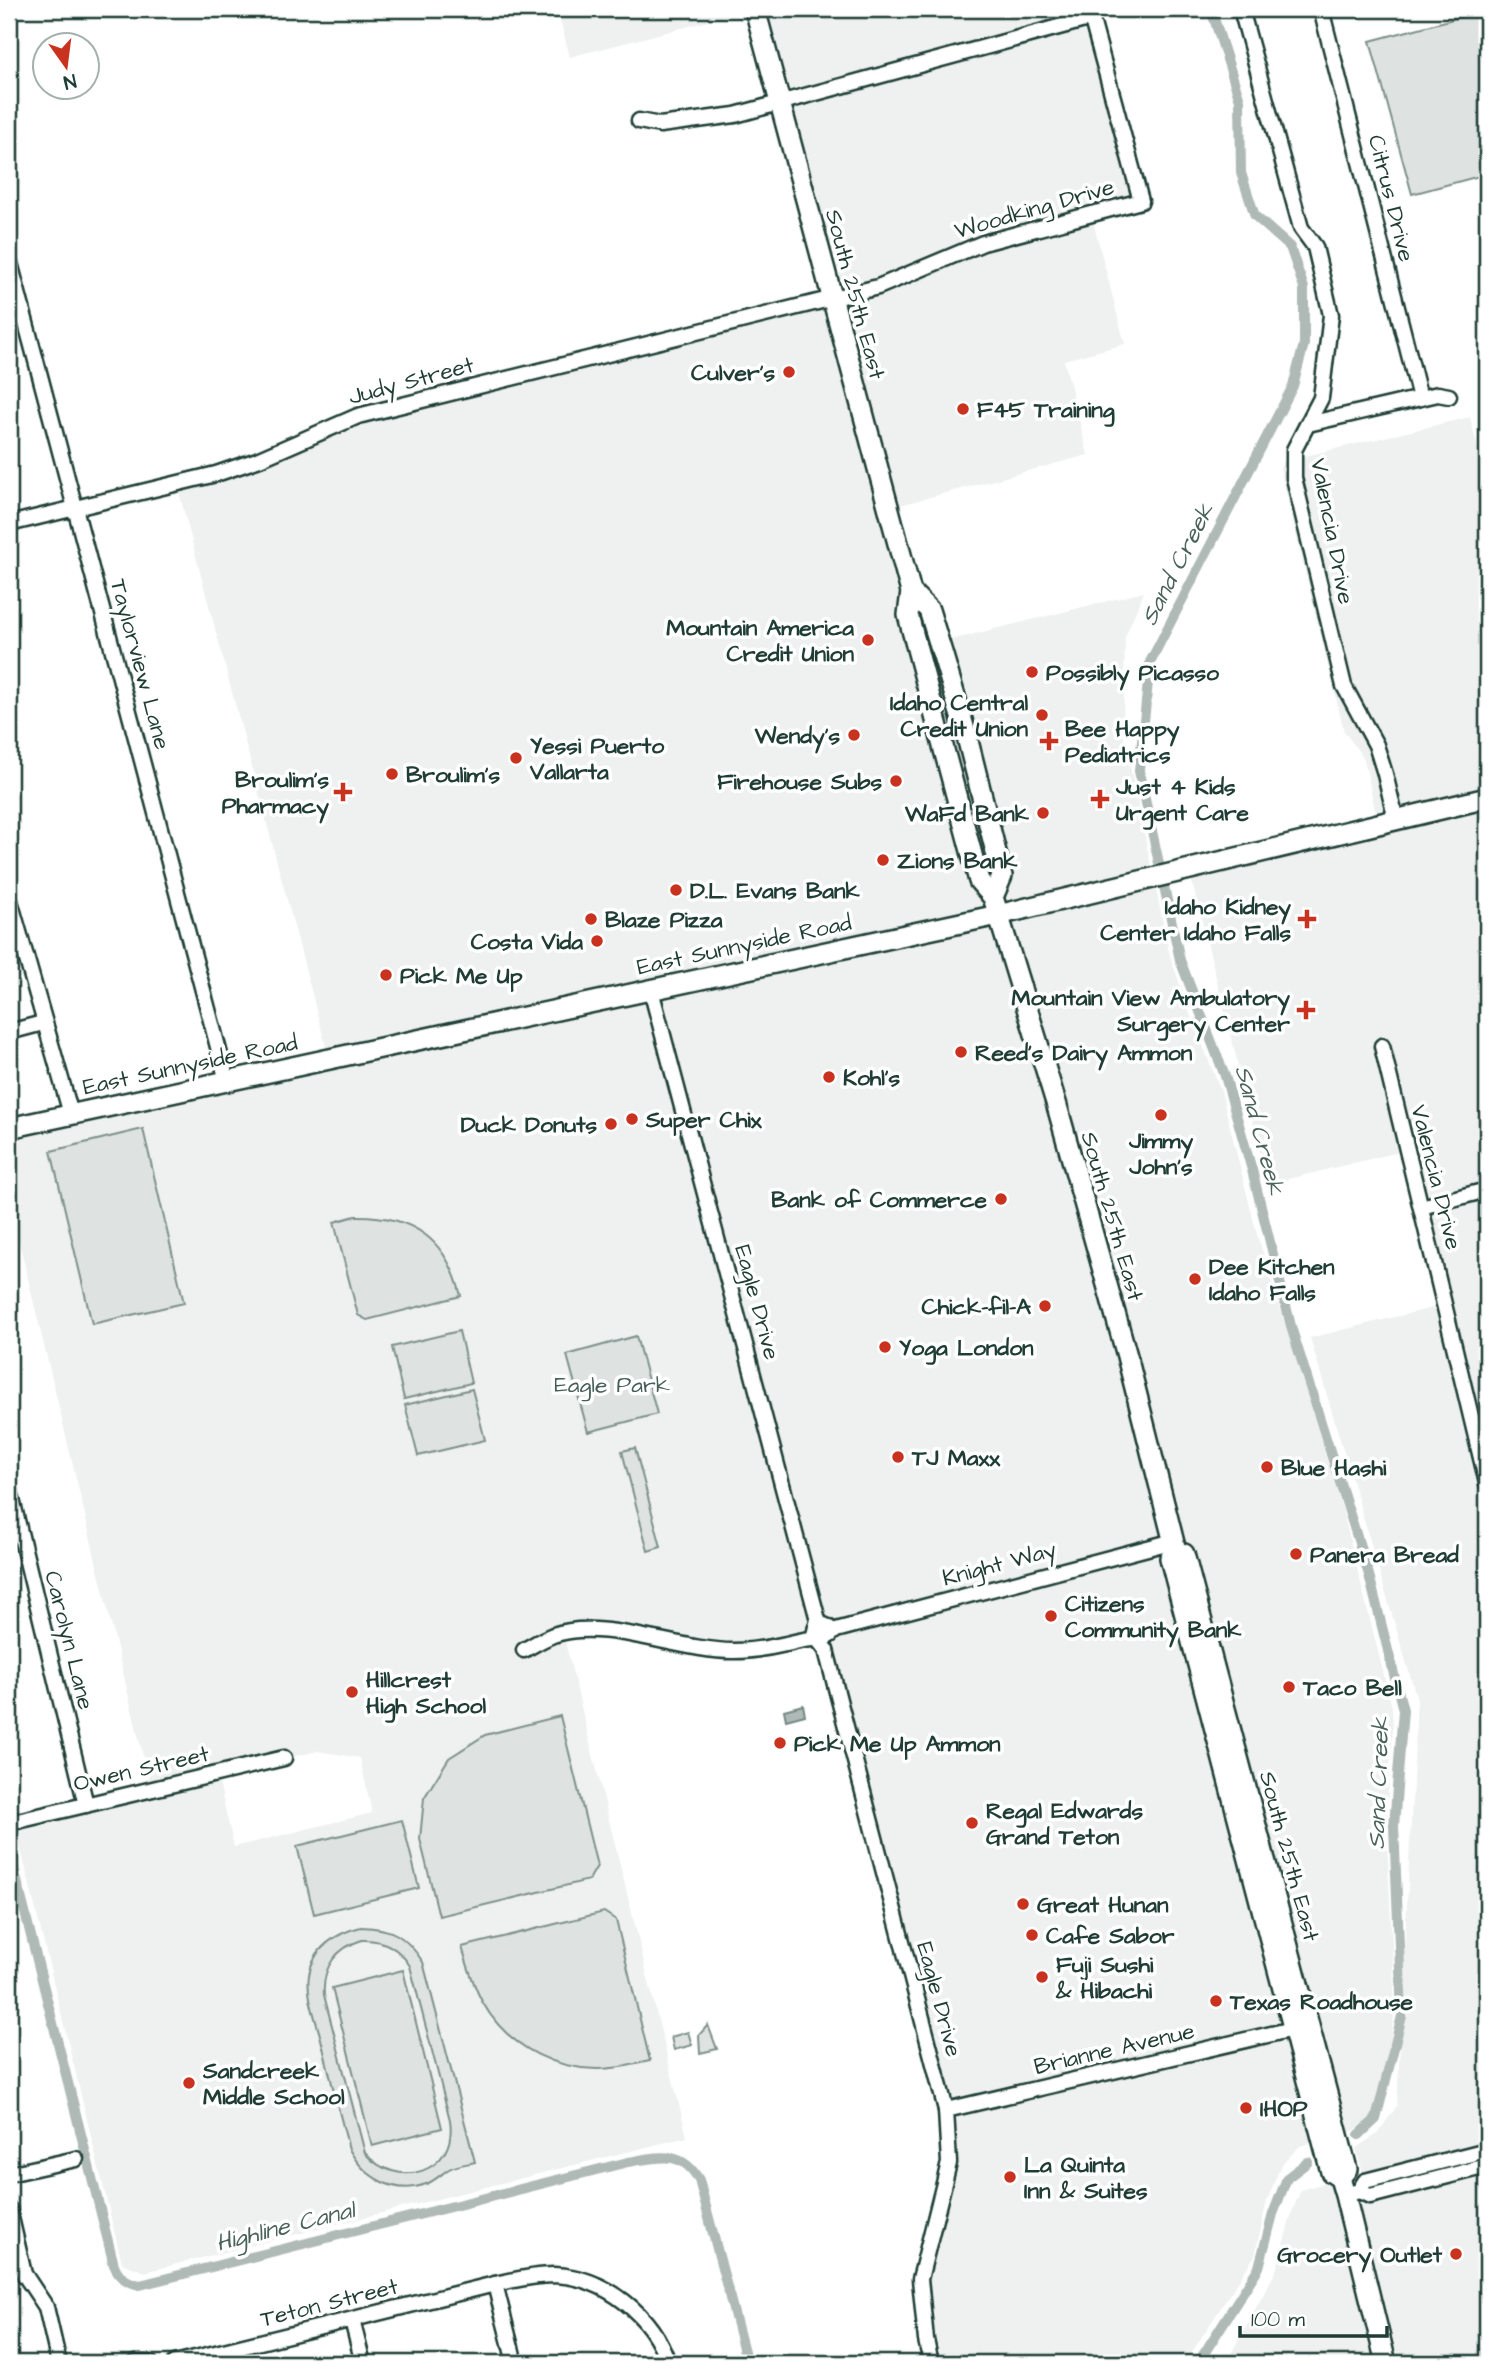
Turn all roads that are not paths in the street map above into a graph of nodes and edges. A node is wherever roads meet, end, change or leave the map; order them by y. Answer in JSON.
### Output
{"nodes":[{"id":1,"x":755,"y":9,"type":"edge"},
{"id":2,"x":1241,"y":9,"type":"edge"},
{"id":3,"x":1321,"y":9,"type":"edge"},
{"id":4,"x":1091,"y":14,"type":"edge"},
{"id":5,"x":780,"y":102,"type":"junction"},
{"id":6,"x":639,"y":121,"type":"dead end"},
{"id":7,"x":9,"y":260,"type":"edge"},
{"id":8,"x":832,"y":299,"type":"junction"},
{"id":9,"x":1449,"y":396,"type":"dead end"},
{"id":10,"x":1420,"y":398,"type":"junction"},
{"id":11,"x":1308,"y":424,"type":"junction"},
{"id":12,"x":76,"y":509,"type":"junction"},
{"id":13,"x":9,"y":524,"type":"edge"},
{"id":14,"x":1487,"y":798,"type":"edge"},
{"id":15,"x":1396,"y":820,"type":"junction"},
{"id":16,"x":9,"y":897,"type":"edge"},
{"id":17,"x":995,"y":906,"type":"junction"},
{"id":18,"x":651,"y":990,"type":"junction"},
{"id":19,"x":43,"y":1023,"type":"junction"},
{"id":20,"x":9,"y":1032,"type":"edge"},
{"id":21,"x":1382,"y":1046,"type":"dead end"},
{"id":22,"x":227,"y":1081,"type":"junction"},
{"id":23,"x":71,"y":1114,"type":"junction"},
{"id":24,"x":9,"y":1128,"type":"edge"},
{"id":25,"x":1487,"y":1190,"type":"edge"},
{"id":26,"x":1421,"y":1207,"type":"junction"},
{"id":27,"x":1487,"y":1483,"type":"edge"},
{"id":28,"x":9,"y":1487,"type":"edge"},
{"id":29,"x":1175,"y":1546,"type":"junction"},
{"id":30,"x":822,"y":1633,"type":"junction"},
{"id":31,"x":524,"y":1650,"type":"dead end"},
{"id":32,"x":284,"y":1758,"type":"dead end"},
{"id":33,"x":1236,"y":1778,"type":"junction"},
{"id":34,"x":86,"y":1805,"type":"junction"},
{"id":35,"x":9,"y":1823,"type":"edge"},
{"id":36,"x":1273,"y":1951,"type":"junction"},
{"id":37,"x":1300,"y":1983,"type":"junction"},
{"id":38,"x":1293,"y":2029,"type":"junction"},
{"id":39,"x":946,"y":2110,"type":"junction"},
{"id":40,"x":1487,"y":2150,"type":"edge"},
{"id":41,"x":76,"y":2158,"type":"dead end"},
{"id":42,"x":1487,"y":2166,"type":"edge"},
{"id":43,"x":9,"y":2174,"type":"edge"},
{"id":44,"x":1348,"y":2188,"type":"junction"},
{"id":45,"x":9,"y":2209,"type":"edge"},
{"id":46,"x":495,"y":2284,"type":"junction"},
{"id":47,"x":352,"y":2320,"type":"junction"},
{"id":48,"x":208,"y":2360,"type":"edge"},
{"id":49,"x":59,"y":2363,"type":"edge"},
{"id":50,"x":135,"y":2363,"type":"edge"},
{"id":51,"x":150,"y":2363,"type":"edge"},
{"id":52,"x":175,"y":2363,"type":"edge"},
{"id":53,"x":363,"y":2363,"type":"edge"},
{"id":54,"x":515,"y":2363,"type":"edge"},
{"id":55,"x":668,"y":2363,"type":"edge"},
{"id":56,"x":931,"y":2363,"type":"edge"},
{"id":57,"x":1386,"y":2363,"type":"edge"}],
"edges":[{"from":1,"to":5,"type":"main road","name":"South 25th East"},
{"from":2,"to":11,"type":"street","name":"Valencia Drive"},
{"from":3,"to":10,"type":"street","name":"Citrus Drive"},
{"from":4,"to":5,"type":"street"},
{"from":4,"to":8,"type":"street","name":"Woodking Drive"},
{"from":5,"to":6,"type":"street"},
{"from":5,"to":8,"type":"main road","name":"South 25th East"},
{"from":7,"to":12,"type":"street","name":"Taylorview Lane"},
{"from":8,"to":12,"type":"street","name":"Judy Street"},
{"from":8,"to":17,"type":"main road","name":"South 25th East"},
{"from":9,"to":10,"type":"street"},
{"from":10,"to":11,"type":"street"},
{"from":11,"to":15,"type":"street","name":"Valencia Drive"},
{"from":12,"to":13,"type":"street","name":"Judy Street"},
{"from":12,"to":22,"type":"street","name":"Taylorview Lane"},
{"from":14,"to":15,"type":"main road","name":"East Sunnyside Road"},
{"from":15,"to":17,"type":"main road","name":"East Sunnyside Road"},
{"from":16,"to":19,"type":"street"},
{"from":17,"to":18,"type":"main road","name":"East Sunnyside Road"},
{"from":17,"to":29,"type":"main road","name":"South 25th East"},
{"from":18,"to":22,"type":"main road","name":"East Sunnyside Road"},
{"from":18,"to":30,"type":"street","name":"Eagle Drive"},
{"from":19,"to":20,"type":"street"},
{"from":19,"to":23,"type":"street"},
{"from":21,"to":26,"type":"street","name":"Valencia Drive"},
{"from":22,"to":23,"type":"main road","name":"East Sunnyside Road"},
{"from":23,"to":24,"type":"main road","name":"East Sunnyside Road"},
{"from":25,"to":26,"type":"street"},
{"from":26,"to":27,"type":"street","name":"Valencia Drive"},
{"from":28,"to":34,"type":"street","name":"Carolyn Lane"},
{"from":29,"to":30,"type":"street","name":"Knight Way"},
{"from":29,"to":33,"type":"main road","name":"South 25th East"},
{"from":30,"to":31,"type":"street","name":"Knight Way"},
{"from":30,"to":39,"type":"street","name":"Eagle Drive"},
{"from":32,"to":34,"type":"street","name":"Owen Street"},
{"from":33,"to":36,"type":"main road","name":"South 25th East"},
{"from":33,"to":37,"type":"main road","name":"South 25th East"},
{"from":34,"to":35,"type":"street","name":"Owen Street"},
{"from":36,"to":37,"type":"main road"},
{"from":36,"to":38,"type":"main road","name":"South 25th East"},
{"from":37,"to":44,"type":"main road","name":"South 25th East"},
{"from":38,"to":39,"type":"street","name":"Brianne Avenue"},
{"from":38,"to":44,"type":"main road","name":"South 25th East"},
{"from":39,"to":56,"type":"street","name":"Eagle Drive"},
{"from":40,"to":44,"type":"street"},
{"from":41,"to":43,"type":"street"},
{"from":42,"to":44,"type":"street"},
{"from":44,"to":57,"type":"main road","name":"South 25th East"},
{"from":45,"to":49,"type":"street"},
{"from":46,"to":47,"type":"street","name":"Teton Street"},
{"from":46,"to":54,"type":"street"},
{"from":46,"to":55,"type":"street","name":"Teton Street"},
{"from":47,"to":48,"type":"street","name":"Teton Street"},
{"from":47,"to":53,"type":"street"},
{"from":48,"to":52,"type":"street","name":"Teton Street"},
{"from":50,"to":51,"type":"street"}]}
